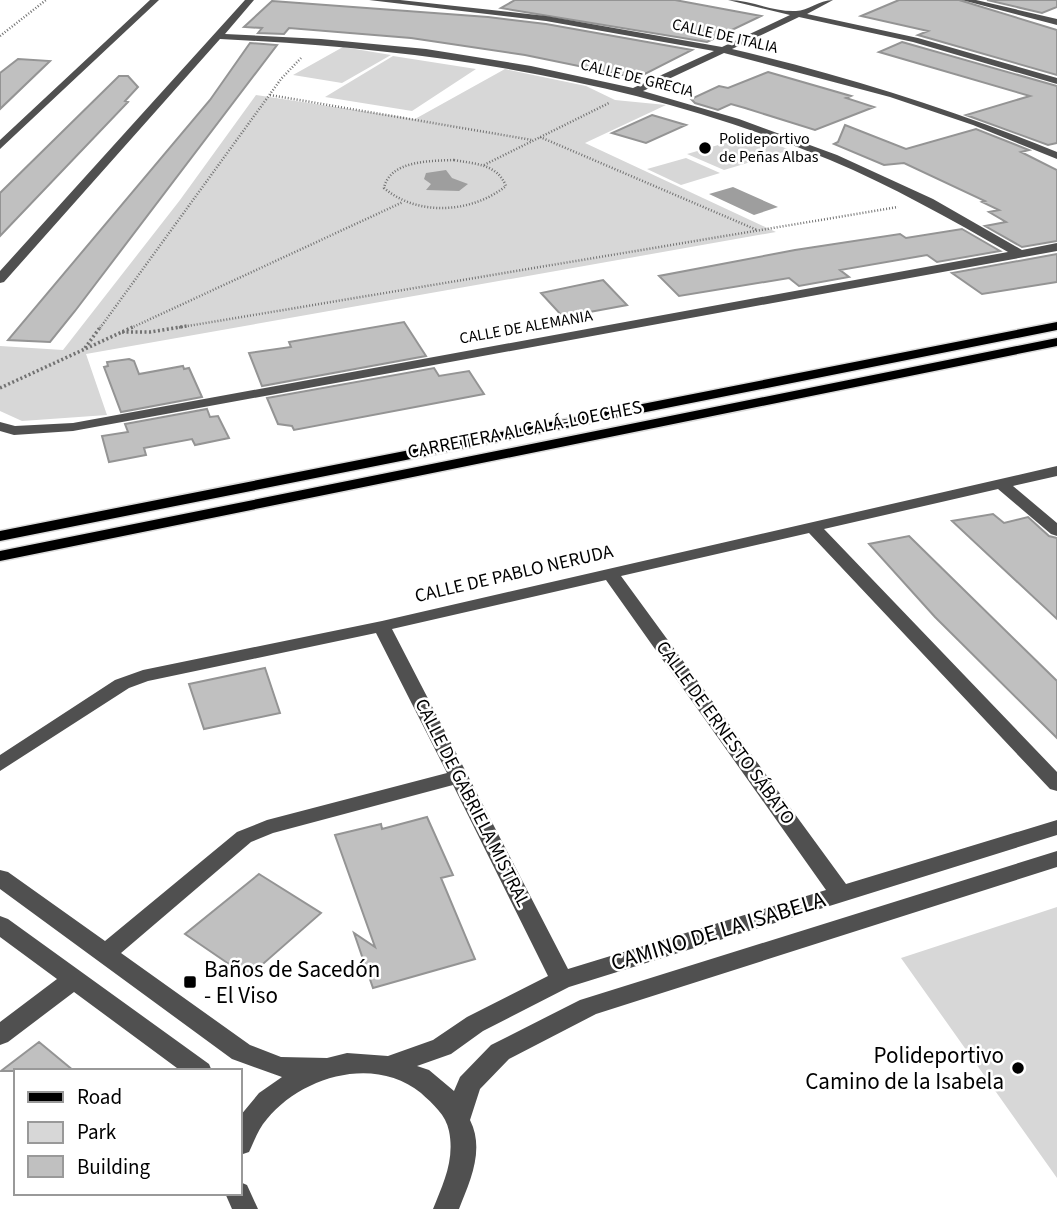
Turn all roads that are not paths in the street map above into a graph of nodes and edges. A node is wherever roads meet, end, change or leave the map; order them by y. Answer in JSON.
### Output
{"nodes":[{"id":1,"x":155,"y":0,"type":"edge"},
{"id":2,"x":250,"y":0,"type":"edge"},
{"id":3,"x":373,"y":0,"type":"edge"},
{"id":4,"x":732,"y":0,"type":"edge"},
{"id":5,"x":830,"y":0,"type":"edge"},
{"id":6,"x":966,"y":0,"type":"edge"},
{"id":7,"x":800,"y":14,"type":"junction"},
{"id":8,"x":1057,"y":22,"type":"edge"},
{"id":9,"x":216,"y":36,"type":"junction"},
{"id":10,"x":721,"y":51,"type":"junction"},
{"id":11,"x":1057,"y":81,"type":"edge"},
{"id":12,"x":633,"y":92,"type":"junction"},
{"id":13,"x":0,"y":146,"type":"edge"},
{"id":14,"x":1057,"y":156,"type":"edge"},
{"id":15,"x":1057,"y":247,"type":"edge"},
{"id":16,"x":1020,"y":254,"type":"junction"},
{"id":17,"x":0,"y":279,"type":"edge"},
{"id":18,"x":1057,"y":326,"type":"edge"},
{"id":19,"x":1057,"y":342,"type":"edge"},
{"id":20,"x":0,"y":426,"type":"edge"},
{"id":21,"x":1057,"y":471,"type":"edge"},
{"id":22,"x":1001,"y":484,"type":"junction"},
{"id":23,"x":814,"y":528,"type":"junction"},
{"id":24,"x":1057,"y":531,"type":"edge"},
{"id":25,"x":0,"y":536,"type":"edge"},
{"id":26,"x":0,"y":556,"type":"edge"},
{"id":27,"x":610,"y":573,"type":"junction"},
{"id":28,"x":382,"y":626,"type":"junction"},
{"id":29,"x":0,"y":764,"type":"edge"},
{"id":30,"x":458,"y":777,"type":"junction"},
{"id":31,"x":1057,"y":784,"type":"edge"},
{"id":32,"x":1057,"y":828,"type":"edge"},
{"id":33,"x":1057,"y":859,"type":"edge"},
{"id":34,"x":0,"y":878,"type":"edge"},
{"id":35,"x":841,"y":894,"type":"junction"},
{"id":36,"x":0,"y":925,"type":"edge"},
{"id":37,"x":105,"y":954,"type":"junction"},
{"id":38,"x":74,"y":979,"type":"junction"},
{"id":39,"x":562,"y":979,"type":"junction"},
{"id":40,"x":0,"y":1035,"type":"edge"},
{"id":41,"x":392,"y":1065,"type":"junction"},
{"id":42,"x":322,"y":1066,"type":"junction"},
{"id":43,"x":197,"y":1069,"type":"edge"},
{"id":44,"x":458,"y":1118,"type":"junction"},
{"id":45,"x":242,"y":1138,"type":"edge"},
{"id":46,"x":446,"y":1209,"type":"edge"}],
"edges":[{"from":1,"to":13,"type":"street"},
{"from":2,"to":9,"type":"street"},
{"from":3,"to":10,"type":"street","name":"CALLE DE ITALIA"},
{"from":4,"to":7,"type":"street"},
{"from":5,"to":7,"type":"street"},
{"from":6,"to":8,"type":"street"},
{"from":7,"to":10,"type":"street"},
{"from":7,"to":11,"type":"street"},
{"from":9,"to":12,"type":"street","name":"CALLE DE GRECIA"},
{"from":9,"to":17,"type":"street"},
{"from":10,"to":12,"type":"street"},
{"from":10,"to":14,"type":"street","name":"CALLE DE ITALIA"},
{"from":12,"to":16,"type":"street","name":"CALLE DE GRECIA"},
{"from":15,"to":16,"type":"street","name":"CALLE DE ALEMANIA"},
{"from":16,"to":20,"type":"street","name":"CALLE DE ALEMANIA"},
{"from":18,"to":25,"type":"main road","name":"CARRETERA ALCALÁ-LOECHES"},
{"from":19,"to":26,"type":"main road","name":"CARRETERA ALCALÁ-LOECHES"},
{"from":21,"to":22,"type":"street","name":"CALLE DE PABLO NERUDA"},
{"from":22,"to":23,"type":"street","name":"CALLE DE PABLO NERUDA"},
{"from":22,"to":24,"type":"street"},
{"from":23,"to":27,"type":"street","name":"CALLE DE PABLO NERUDA"},
{"from":23,"to":31,"type":"street"},
{"from":27,"to":28,"type":"street","name":"CALLE DE PABLO NERUDA"},
{"from":27,"to":35,"type":"street","name":"CALLE DE ERNESTO SÁBATO"},
{"from":28,"to":29,"type":"street","name":"CALLE DE PABLO NERUDA"},
{"from":28,"to":30,"type":"street","name":"CALLE DE GABRIELA MISTRAL"},
{"from":30,"to":37,"type":"street"},
{"from":30,"to":39,"type":"street","name":"CALLE DE GABRIELA MISTRAL"},
{"from":32,"to":35,"type":"street","name":"CAMINO DE LA ISABELA"},
{"from":33,"to":44,"type":"street","name":"CAMINO DE LA ISABELA"},
{"from":34,"to":37,"type":"street"},
{"from":35,"to":39,"type":"street","name":"CAMINO DE LA ISABELA"},
{"from":36,"to":38,"type":"street"},
{"from":37,"to":42,"type":"street"},
{"from":38,"to":40,"type":"street"},
{"from":38,"to":43,"type":"street"},
{"from":39,"to":41,"type":"street","name":"CAMINO DE LA ISABELA"},
{"from":41,"to":42,"type":"street"},
{"from":41,"to":44,"type":"street"},
{"from":42,"to":45,"type":"street"},
{"from":44,"to":46,"type":"street"}]}
